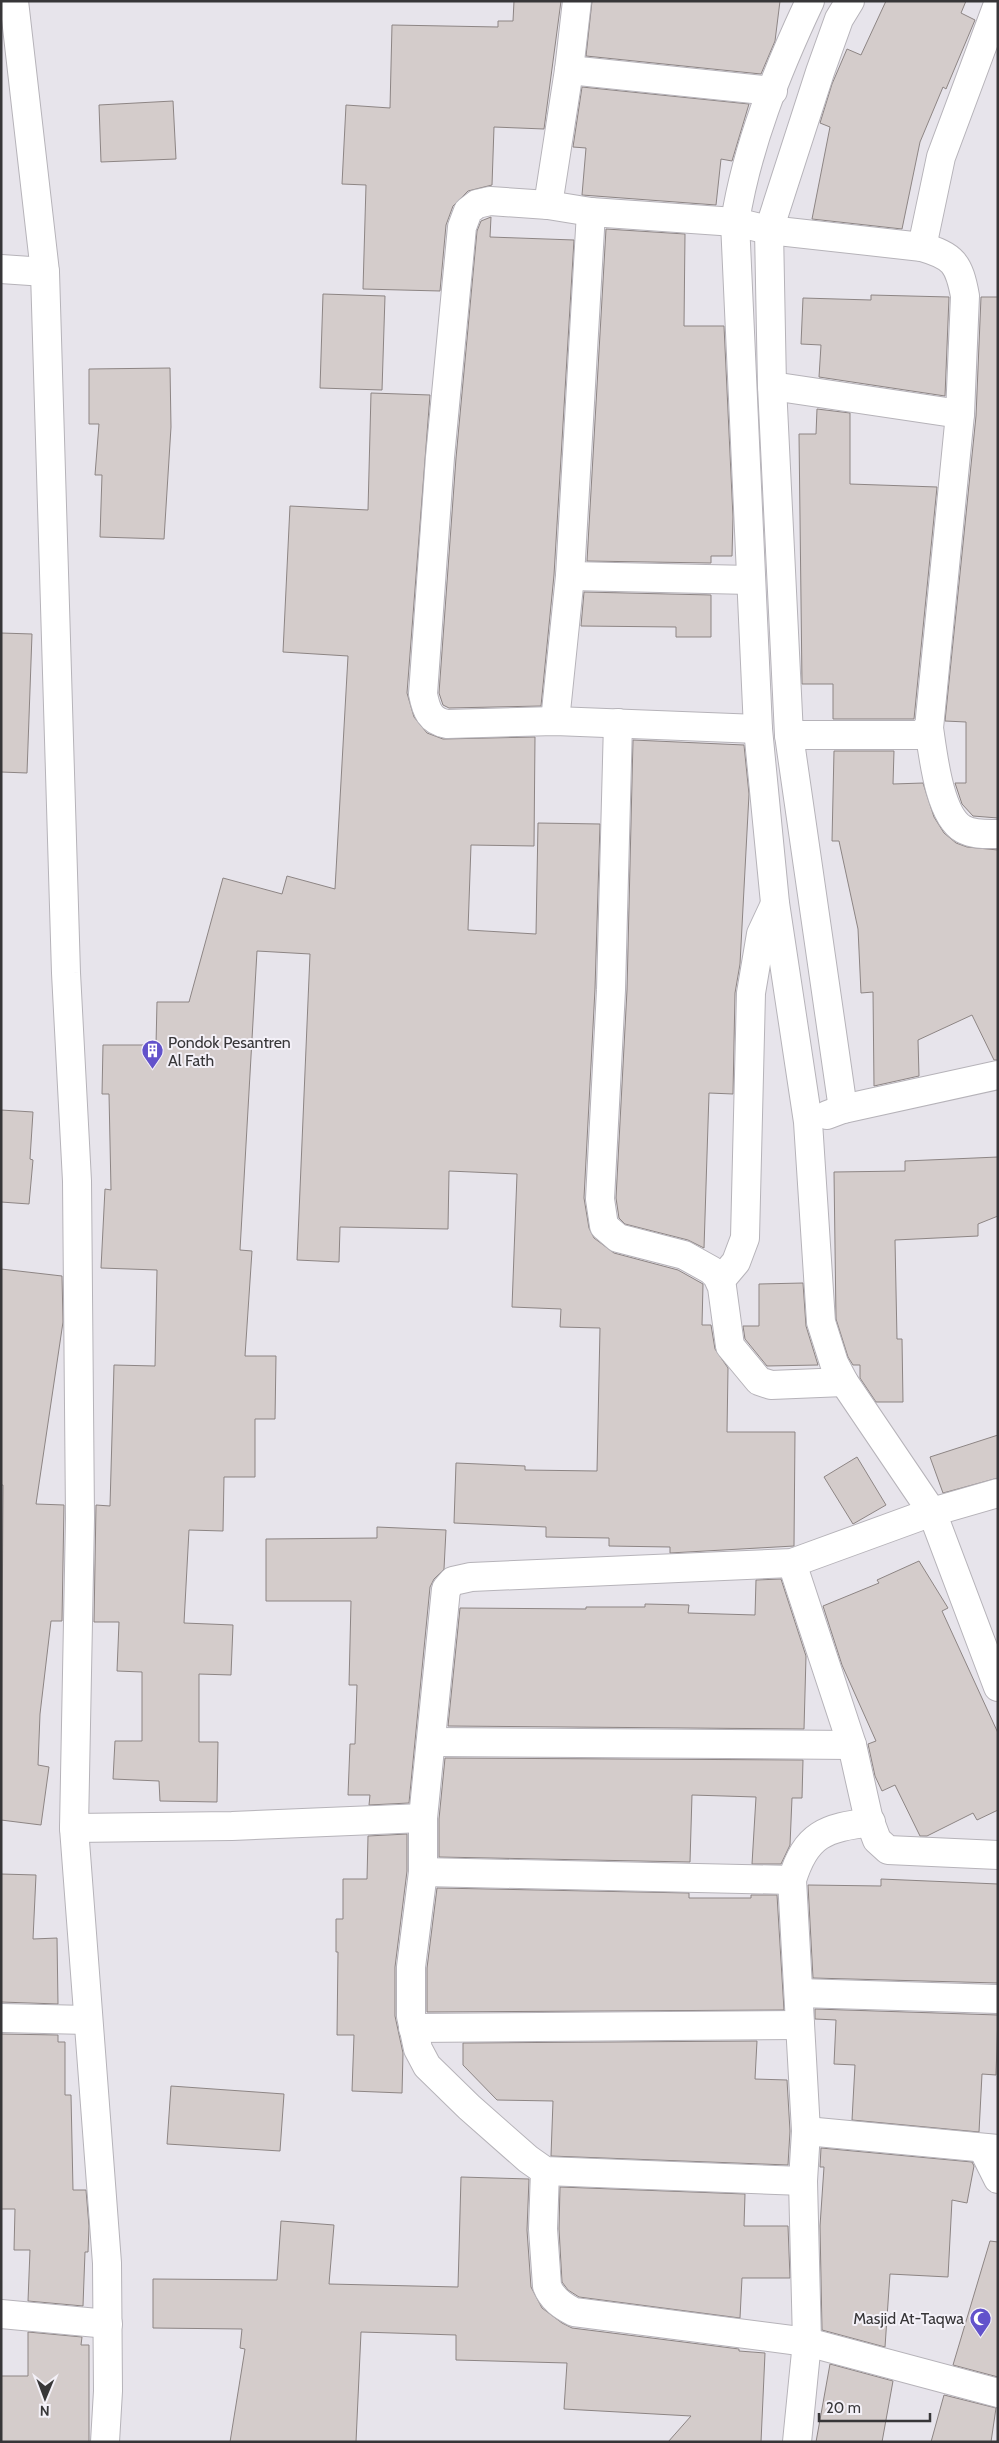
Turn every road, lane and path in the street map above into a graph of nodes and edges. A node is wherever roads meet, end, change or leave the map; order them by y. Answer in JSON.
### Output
{"nodes":[{"id":1,"x":14,"y":1,"type":"edge"},
{"id":2,"x":577,"y":1,"type":"edge"},
{"id":3,"x":810,"y":1,"type":"edge"},
{"id":4,"x":850,"y":1,"type":"edge"},
{"id":5,"x":998,"y":4,"type":"edge"},
{"id":6,"x":569,"y":70,"type":"junction"},
{"id":7,"x":773,"y":91,"type":"junction"},
{"id":8,"x":548,"y":205,"type":"junction"},
{"id":9,"x":591,"y":212,"type":"junction"},
{"id":10,"x":734,"y":222,"type":"junction"},
{"id":11,"x":769,"y":230,"type":"junction"},
{"id":12,"x":922,"y":247,"type":"junction"},
{"id":13,"x":1,"y":268,"type":"edge"},
{"id":14,"x":45,"y":272,"type":"junction"},
{"id":15,"x":772,"y":386,"type":"junction"},
{"id":16,"x":960,"y":414,"type":"junction"},
{"id":17,"x":780,"y":529,"type":"junction"},
{"id":18,"x":748,"y":530,"type":"junction"},
{"id":19,"x":570,"y":576,"type":"junction"},
{"id":20,"x":751,"y":580,"type":"junction"},
{"id":21,"x":555,"y":722,"type":"junction"},
{"id":22,"x":618,"y":723,"type":"junction"},
{"id":23,"x":929,"y":728,"type":"junction"},
{"id":24,"x":758,"y":729,"type":"junction"},
{"id":25,"x":789,"y":735,"type":"junction"},
{"id":26,"x":998,"y":834,"type":"edge"},
{"id":27,"x":775,"y":904,"type":"junction"},
{"id":28,"x":998,"y":1075,"type":"edge"},
{"id":29,"x":843,"y":1109,"type":"junction"},
{"id":30,"x":808,"y":1122,"type":"junction"},
{"id":31,"x":720,"y":1281,"type":"junction"},
{"id":32,"x":844,"y":1382,"type":"junction"},
{"id":33,"x":998,"y":1493,"type":"edge"},
{"id":34,"x":932,"y":1512,"type":"junction"},
{"id":35,"x":792,"y":1563,"type":"junction"},
{"id":36,"x":998,"y":1687,"type":"edge"},
{"id":37,"x":431,"y":1742,"type":"junction"},
{"id":38,"x":852,"y":1745,"type":"junction"},
{"id":39,"x":423,"y":1818,"type":"junction"},
{"id":40,"x":871,"y":1822,"type":"junction"},
{"id":41,"x":74,"y":1828,"type":"junction"},
{"id":42,"x":998,"y":1855,"type":"edge"},
{"id":43,"x":423,"y":1872,"type":"junction"},
{"id":44,"x":792,"y":1880,"type":"junction"},
{"id":45,"x":799,"y":1993,"type":"junction"},
{"id":46,"x":998,"y":2000,"type":"edge"},
{"id":47,"x":1,"y":2018,"type":"edge"},
{"id":48,"x":88,"y":2020,"type":"junction"},
{"id":49,"x":800,"y":2025,"type":"junction"},
{"id":50,"x":413,"y":2028,"type":"junction"},
{"id":51,"x":806,"y":2131,"type":"junction"},
{"id":52,"x":990,"y":2149,"type":"edge"},
{"id":53,"x":545,"y":2171,"type":"junction"},
{"id":54,"x":998,"y":2179,"type":"edge"},
{"id":55,"x":802,"y":2181,"type":"junction"},
{"id":56,"x":1,"y":2314,"type":"edge"},
{"id":57,"x":108,"y":2324,"type":"junction"},
{"id":58,"x":807,"y":2342,"type":"junction"},
{"id":59,"x":998,"y":2393,"type":"edge"},
{"id":60,"x":105,"y":2442,"type":"edge"},
{"id":61,"x":797,"y":2442,"type":"edge"}],
"edges":[{"from":1,"to":14,"type":"street"},
{"from":2,"to":6,"type":"street"},
{"from":3,"to":7,"type":"street"},
{"from":4,"to":11,"type":"street"},
{"from":5,"to":12,"type":"street"},
{"from":6,"to":7,"type":"street"},
{"from":6,"to":8,"type":"street"},
{"from":7,"to":10,"type":"street"},
{"from":8,"to":9,"type":"street"},
{"from":8,"to":21,"type":"street"},
{"from":9,"to":10,"type":"street"},
{"from":9,"to":19,"type":"street"},
{"from":10,"to":11,"type":"street"},
{"from":10,"to":18,"type":"street"},
{"from":11,"to":12,"type":"street"},
{"from":11,"to":15,"type":"street"},
{"from":12,"to":16,"type":"street"},
{"from":13,"to":14,"type":"street"},
{"from":14,"to":41,"type":"street"},
{"from":15,"to":16,"type":"street"},
{"from":15,"to":17,"type":"street"},
{"from":16,"to":23,"type":"street"},
{"from":17,"to":18,"type":"street"},
{"from":17,"to":25,"type":"street"},
{"from":18,"to":20,"type":"street"},
{"from":19,"to":20,"type":"street"},
{"from":19,"to":21,"type":"street"},
{"from":20,"to":24,"type":"street"},
{"from":21,"to":22,"type":"street"},
{"from":22,"to":24,"type":"street"},
{"from":22,"to":31,"type":"street"},
{"from":23,"to":25,"type":"street"},
{"from":23,"to":26,"type":"street"},
{"from":24,"to":27,"type":"street"},
{"from":25,"to":29,"type":"street"},
{"from":27,"to":30,"type":"street"},
{"from":27,"to":31,"type":"street"},
{"from":28,"to":29,"type":"street"},
{"from":29,"to":30,"type":"street"},
{"from":30,"to":32,"type":"street"},
{"from":31,"to":32,"type":"street"},
{"from":32,"to":34,"type":"street"},
{"from":33,"to":34,"type":"street"},
{"from":34,"to":35,"type":"street"},
{"from":34,"to":36,"type":"street"},
{"from":35,"to":37,"type":"street"},
{"from":35,"to":38,"type":"street"},
{"from":37,"to":38,"type":"street"},
{"from":37,"to":39,"type":"street"},
{"from":38,"to":40,"type":"street"},
{"from":39,"to":41,"type":"street"},
{"from":39,"to":43,"type":"street"},
{"from":40,"to":42,"type":"street"},
{"from":40,"to":44,"type":"street"},
{"from":41,"to":48,"type":"street"},
{"from":43,"to":44,"type":"street"},
{"from":43,"to":50,"type":"street"},
{"from":44,"to":45,"type":"street"},
{"from":45,"to":46,"type":"street"},
{"from":45,"to":49,"type":"street"},
{"from":47,"to":48,"type":"street"},
{"from":48,"to":57,"type":"street"},
{"from":49,"to":50,"type":"street"},
{"from":49,"to":51,"type":"street"},
{"from":50,"to":53,"type":"street"},
{"from":51,"to":52,"type":"street"},
{"from":51,"to":55,"type":"street"},
{"from":52,"to":54,"type":"street"},
{"from":53,"to":55,"type":"street"},
{"from":53,"to":58,"type":"street"},
{"from":55,"to":58,"type":"street"},
{"from":56,"to":57,"type":"street"},
{"from":57,"to":60,"type":"street"},
{"from":58,"to":59,"type":"street"},
{"from":58,"to":61,"type":"street"}]}
